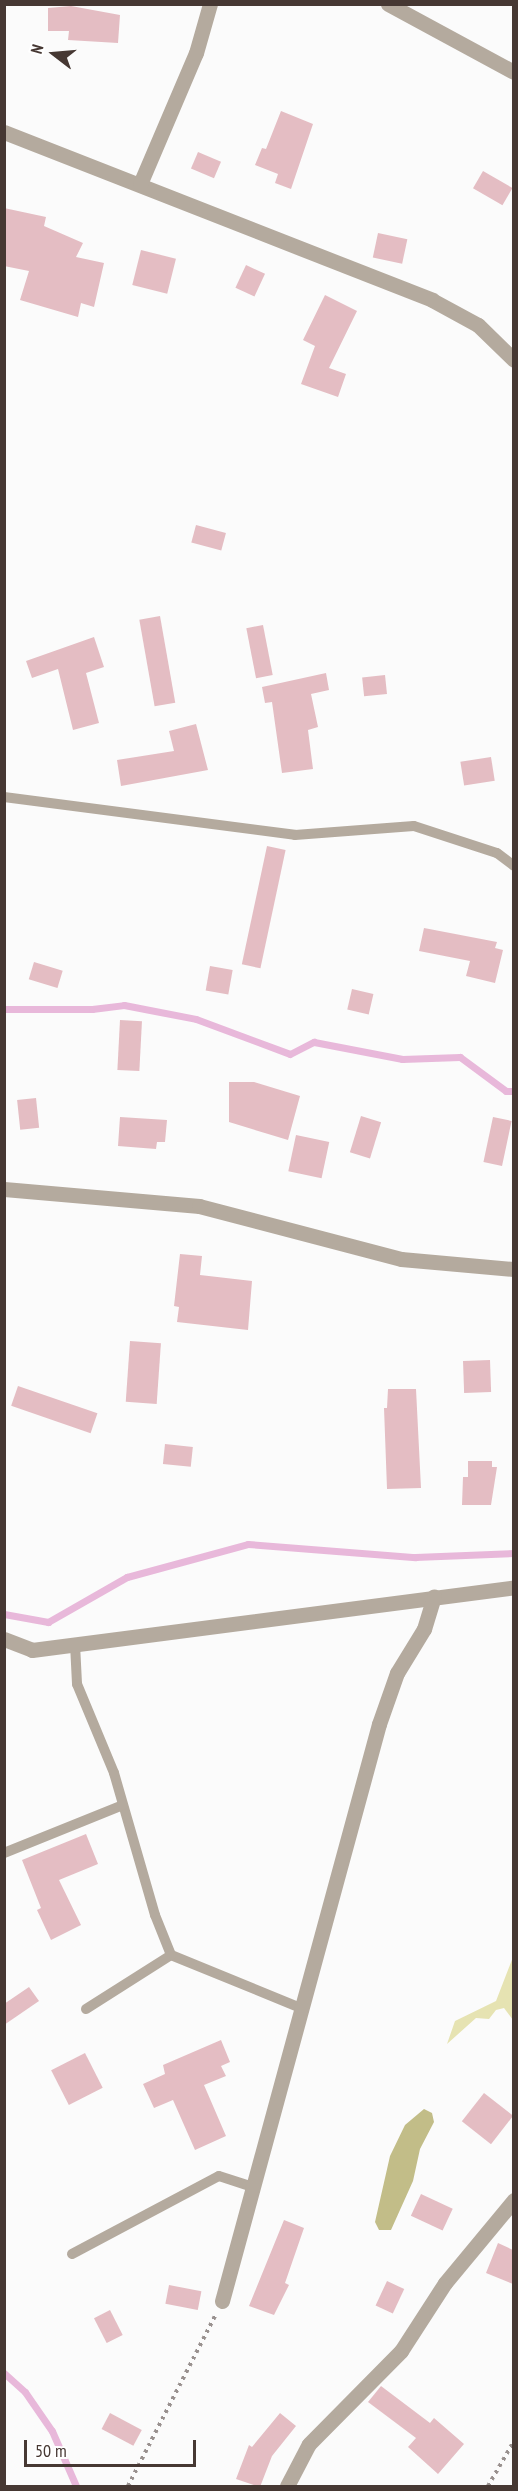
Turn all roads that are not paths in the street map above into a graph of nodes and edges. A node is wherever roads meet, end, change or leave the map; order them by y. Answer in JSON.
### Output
{"nodes":[{"id":1,"x":210,"y":4,"type":"edge"},
{"id":2,"x":388,"y":4,"type":"edge"},
{"id":3,"x":513,"y":72,"type":"edge"},
{"id":4,"x":4,"y":132,"type":"edge"},
{"id":5,"x":140,"y":184,"type":"junction"},
{"id":6,"x":513,"y":360,"type":"edge"},
{"id":7,"x":4,"y":797,"type":"edge"},
{"id":8,"x":513,"y":866,"type":"edge"},
{"id":9,"x":4,"y":1189,"type":"edge"},
{"id":10,"x":513,"y":1269,"type":"edge"},
{"id":11,"x":513,"y":1587,"type":"edge"},
{"id":12,"x":434,"y":1597,"type":"junction"},
{"id":13,"x":4,"y":1639,"type":"edge"},
{"id":14,"x":75,"y":1644,"type":"junction"},
{"id":15,"x":123,"y":1805,"type":"junction"},
{"id":16,"x":4,"y":1853,"type":"edge"},
{"id":17,"x":171,"y":1955,"type":"junction"},
{"id":18,"x":303,"y":2009,"type":"junction"},
{"id":19,"x":86,"y":2010,"type":"dead end"},
{"id":20,"x":253,"y":2187,"type":"junction"},
{"id":21,"x":513,"y":2200,"type":"edge"},
{"id":22,"x":72,"y":2254,"type":"dead end"},
{"id":23,"x":222,"y":2301,"type":"road end"},
{"id":24,"x":287,"y":2487,"type":"edge"}],
"edges":[{"from":1,"to":5,"type":"street"},
{"from":2,"to":3,"type":"street"},
{"from":4,"to":5,"type":"street"},
{"from":5,"to":6,"type":"street"},
{"from":7,"to":8,"type":"lane"},
{"from":9,"to":10,"type":"street"},
{"from":11,"to":12,"type":"street"},
{"from":12,"to":14,"type":"street"},
{"from":12,"to":18,"type":"street"},
{"from":13,"to":14,"type":"street"},
{"from":14,"to":15,"type":"lane"},
{"from":15,"to":16,"type":"lane"},
{"from":15,"to":17,"type":"lane"},
{"from":17,"to":18,"type":"lane"},
{"from":17,"to":19,"type":"lane"},
{"from":18,"to":20,"type":"street"},
{"from":20,"to":22,"type":"lane"},
{"from":20,"to":23,"type":"street"},
{"from":21,"to":24,"type":"street"}]}
